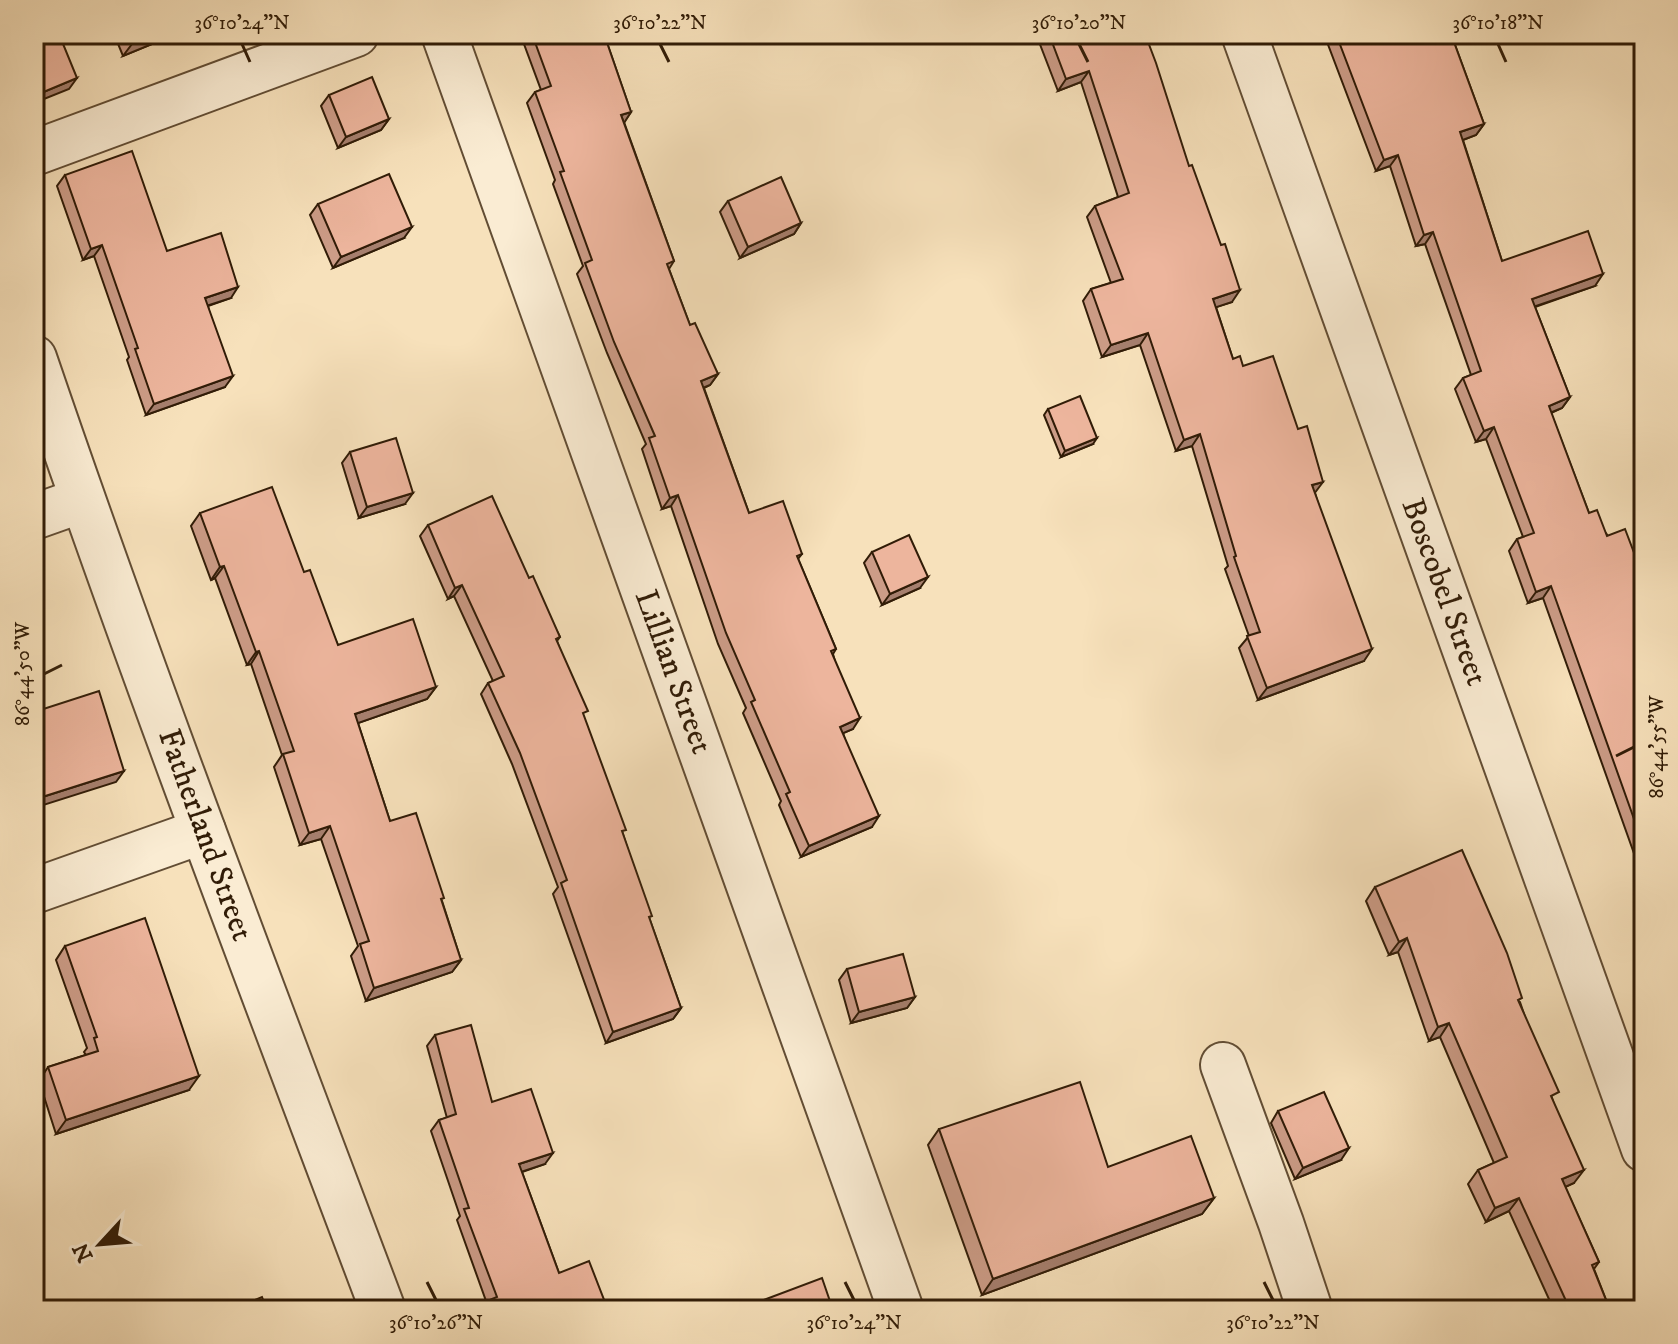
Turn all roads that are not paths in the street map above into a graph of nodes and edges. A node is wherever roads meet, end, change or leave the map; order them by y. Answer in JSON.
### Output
{"nodes":[{"id":1,"x":356,"y":34,"type":"edge"},
{"id":2,"x":444,"y":34,"type":"edge"},
{"id":3,"x":1244,"y":34,"type":"edge"},
{"id":4,"x":304,"y":43,"type":"edge"},
{"id":5,"x":34,"y":153,"type":"edge"},
{"id":6,"x":34,"y":358,"type":"edge"},
{"id":7,"x":82,"y":500,"type":"junction"},
{"id":8,"x":34,"y":517,"type":"edge"},
{"id":9,"x":203,"y":831,"type":"junction"},
{"id":10,"x":34,"y":891,"type":"edge"},
{"id":11,"x":1223,"y":1065,"type":"dead end"},
{"id":12,"x":1644,"y":1149,"type":"edge"},
{"id":13,"x":383,"y":1310,"type":"edge"},
{"id":14,"x":901,"y":1310,"type":"edge"},
{"id":15,"x":1310,"y":1310,"type":"edge"}],
"edges":[{"from":1,"to":4,"type":"street"},
{"from":2,"to":14,"type":"street","name":"Lillian Street"},
{"from":3,"to":12,"type":"street","name":"Boscobel Street"},
{"from":4,"to":5,"type":"street"},
{"from":6,"to":7,"type":"street","name":"Fatherland Street"},
{"from":7,"to":8,"type":"street"},
{"from":7,"to":9,"type":"street","name":"Fatherland Street"},
{"from":9,"to":10,"type":"street"},
{"from":9,"to":13,"type":"street","name":"Fatherland Street"},
{"from":11,"to":15,"type":"street"}]}
